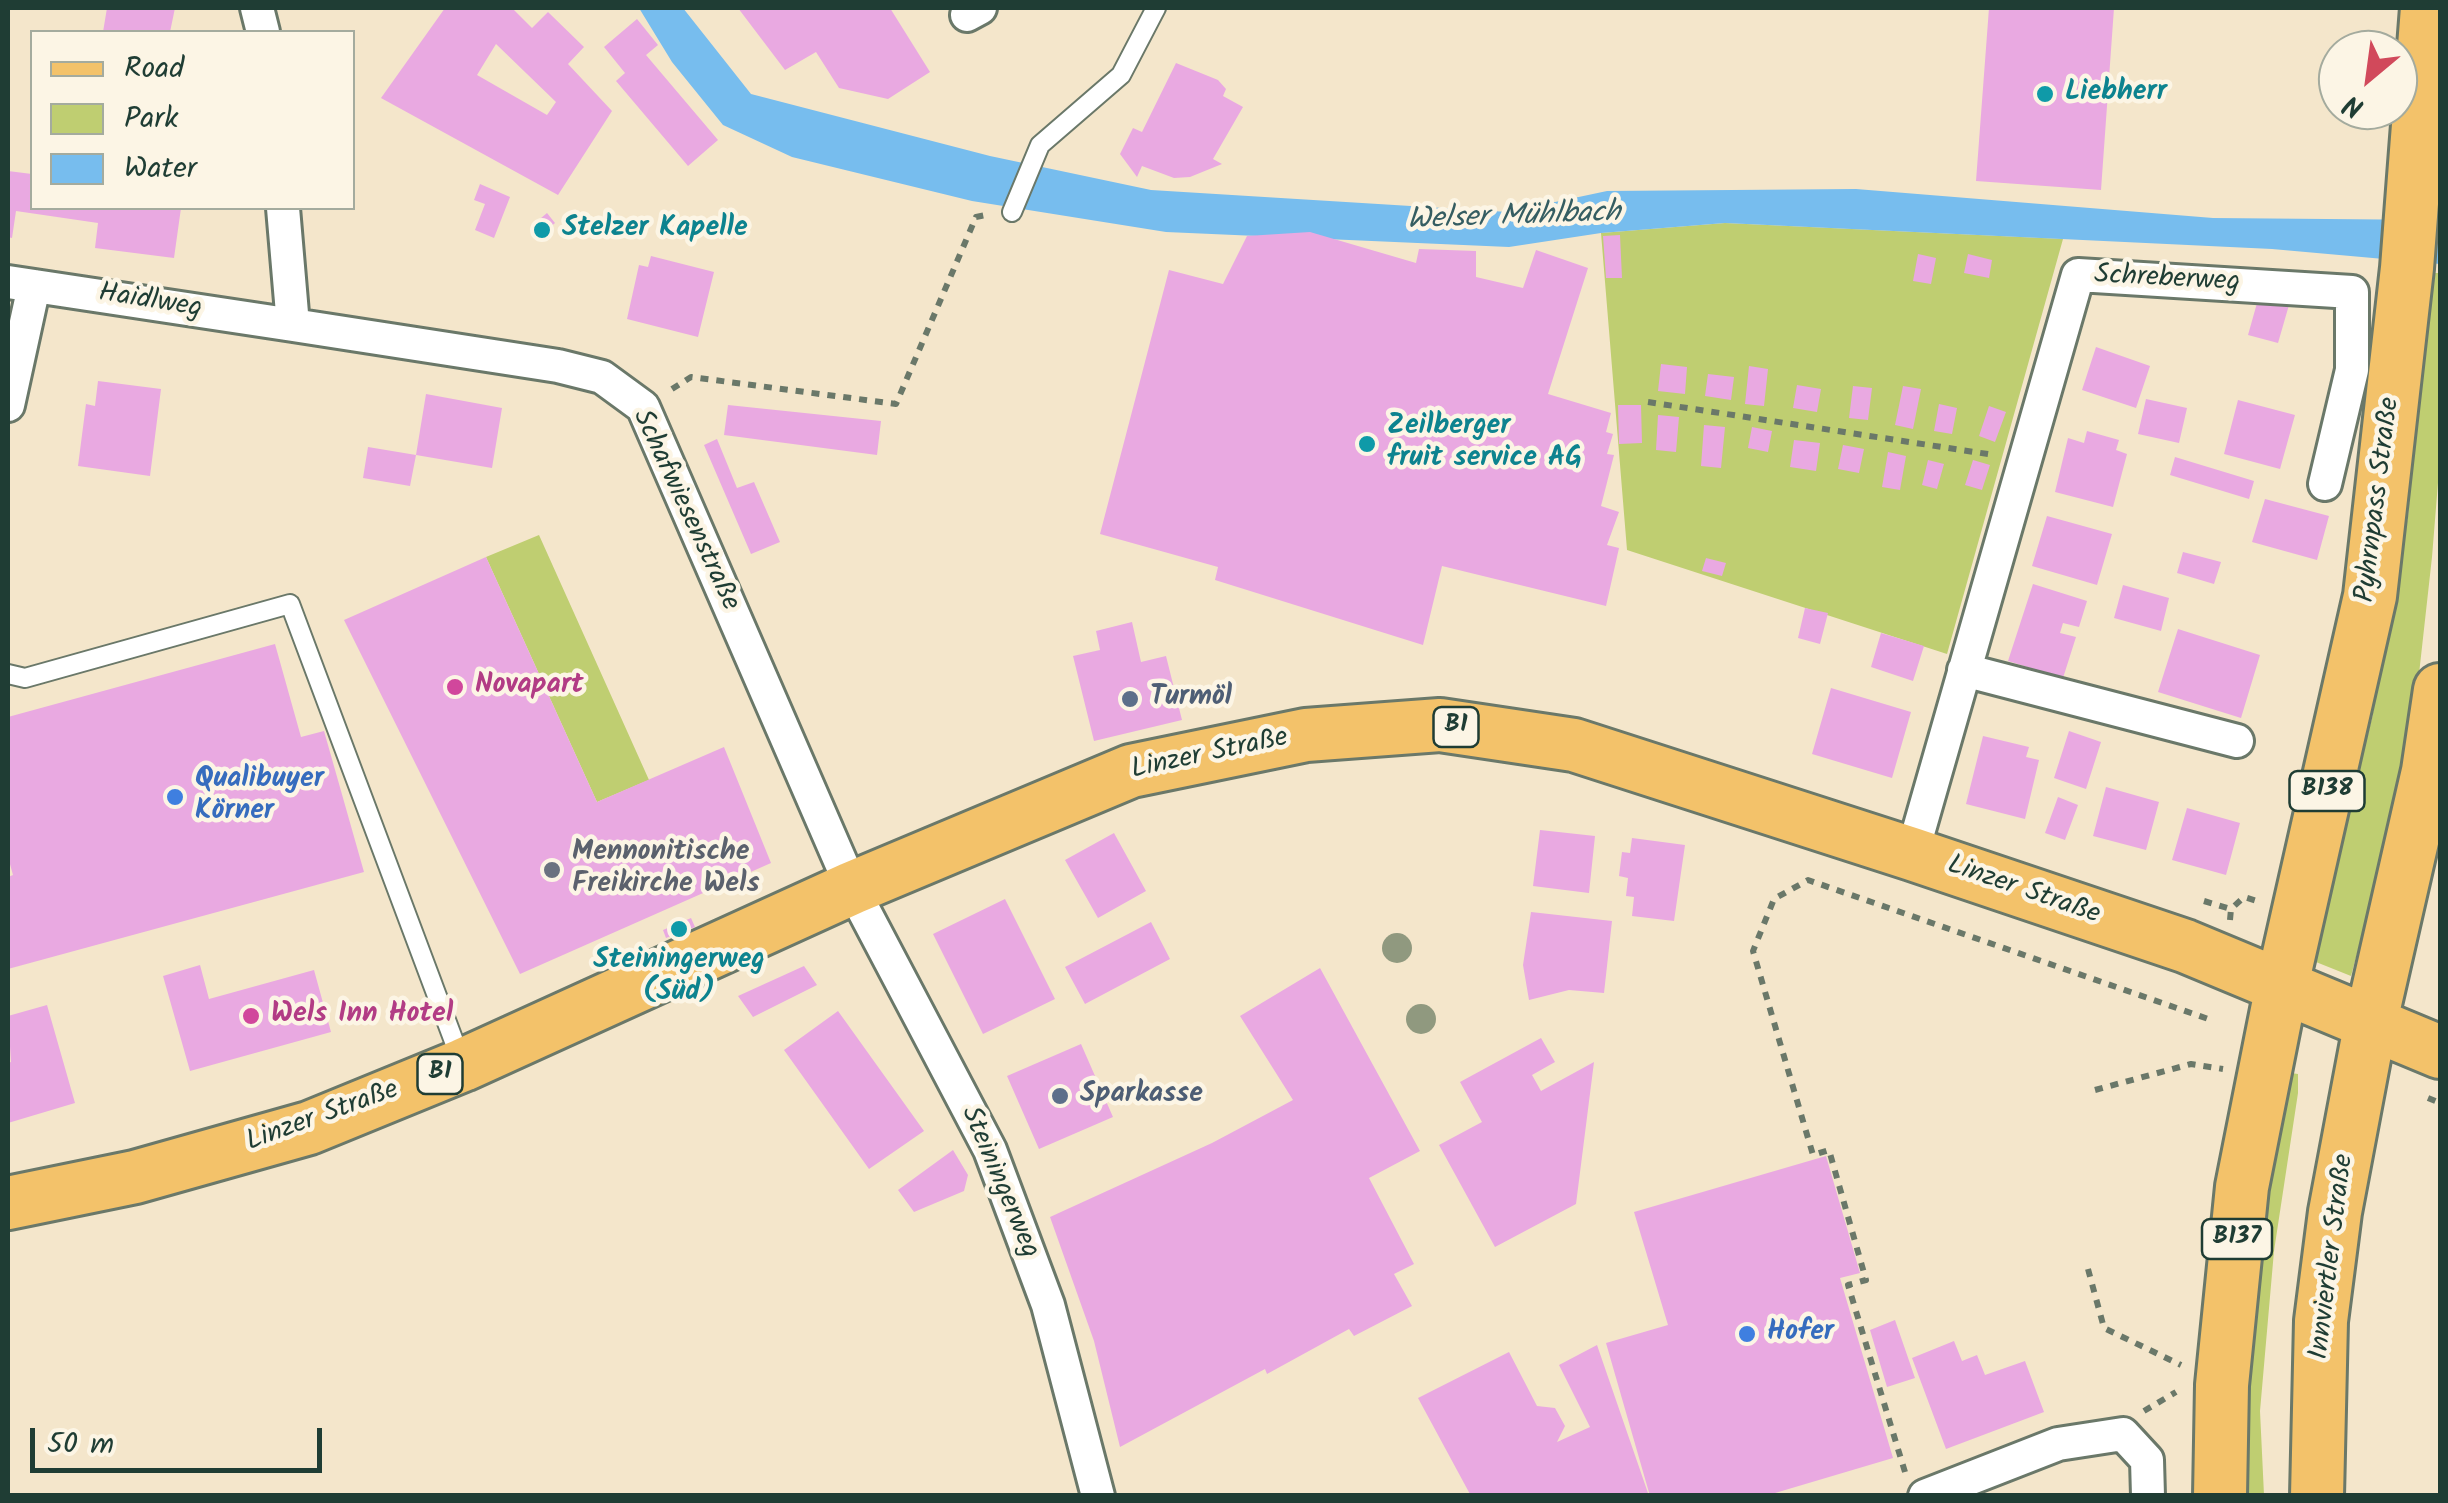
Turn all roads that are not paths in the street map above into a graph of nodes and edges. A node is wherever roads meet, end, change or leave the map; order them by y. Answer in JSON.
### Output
{"nodes":[{"id":1,"x":1156,"y":8,"type":"edge"},
{"id":2,"x":2426,"y":8,"type":"edge"},
{"id":3,"x":283,"y":210,"type":"edge"},
{"id":4,"x":1012,"y":212,"type":"road end"},
{"id":5,"x":21,"y":284,"type":"edge"},
{"id":6,"x":293,"y":325,"type":"junction"},
{"id":7,"x":8,"y":406,"type":"edge"},
{"id":8,"x":2325,"y":484,"type":"dead end"},
{"id":9,"x":1964,"y":670,"type":"junction"},
{"id":10,"x":8,"y":674,"type":"edge"},
{"id":11,"x":2440,"y":690,"type":"edge"},
{"id":12,"x":2237,"y":741,"type":"dead end"},
{"id":13,"x":1912,"y":854,"type":"junction"},
{"id":14,"x":852,"y":888,"type":"junction"},
{"id":15,"x":2282,"y":985,"type":"junction"},
{"id":16,"x":2372,"y":1020,"type":"junction"},
{"id":17,"x":2440,"y":1052,"type":"edge"},
{"id":18,"x":463,"y":1065,"type":"junction"},
{"id":19,"x":8,"y":1203,"type":"edge"},
{"id":20,"x":1916,"y":1486,"type":"edge"},
{"id":21,"x":1098,"y":1496,"type":"edge"},
{"id":22,"x":2148,"y":1496,"type":"edge"},
{"id":23,"x":2220,"y":1496,"type":"edge"},
{"id":24,"x":2317,"y":1496,"type":"edge"}],
"edges":[{"from":1,"to":4,"type":"lane"},
{"from":2,"to":15,"type":"main road","name":"Pyhrnpass Straße","number":"B138"},
{"from":3,"to":6,"type":"street"},
{"from":5,"to":6,"type":"street","name":"Haidlweg"},
{"from":5,"to":7,"type":"street"},
{"from":6,"to":14,"type":"street","name":"Schafwiesenstraße"},
{"from":8,"to":9,"type":"street","name":"Schreberweg"},
{"from":9,"to":12,"type":"street"},
{"from":9,"to":13,"type":"street","name":"Schreberweg"},
{"from":10,"to":18,"type":"lane"},
{"from":11,"to":16,"type":"main road"},
{"from":13,"to":14,"type":"main road","name":"Linzer Straße","number":"B1"},
{"from":13,"to":15,"type":"main road","name":"Linzer Straße","number":"B1"},
{"from":14,"to":18,"type":"main road","name":"Linzer Straße","number":"B1"},
{"from":14,"to":21,"type":"street","name":"Steiningerweg"},
{"from":15,"to":16,"type":"main road","name":"Linzer Straße","number":"B1"},
{"from":15,"to":23,"type":"main road","number":"B137"},
{"from":16,"to":17,"type":"main road","name":"Linzer Straße","number":"B1"},
{"from":16,"to":24,"type":"main road","name":"Innviertler Straße"},
{"from":18,"to":19,"type":"main road","name":"Linzer Straße","number":"B1"},
{"from":20,"to":22,"type":"street"}]}
